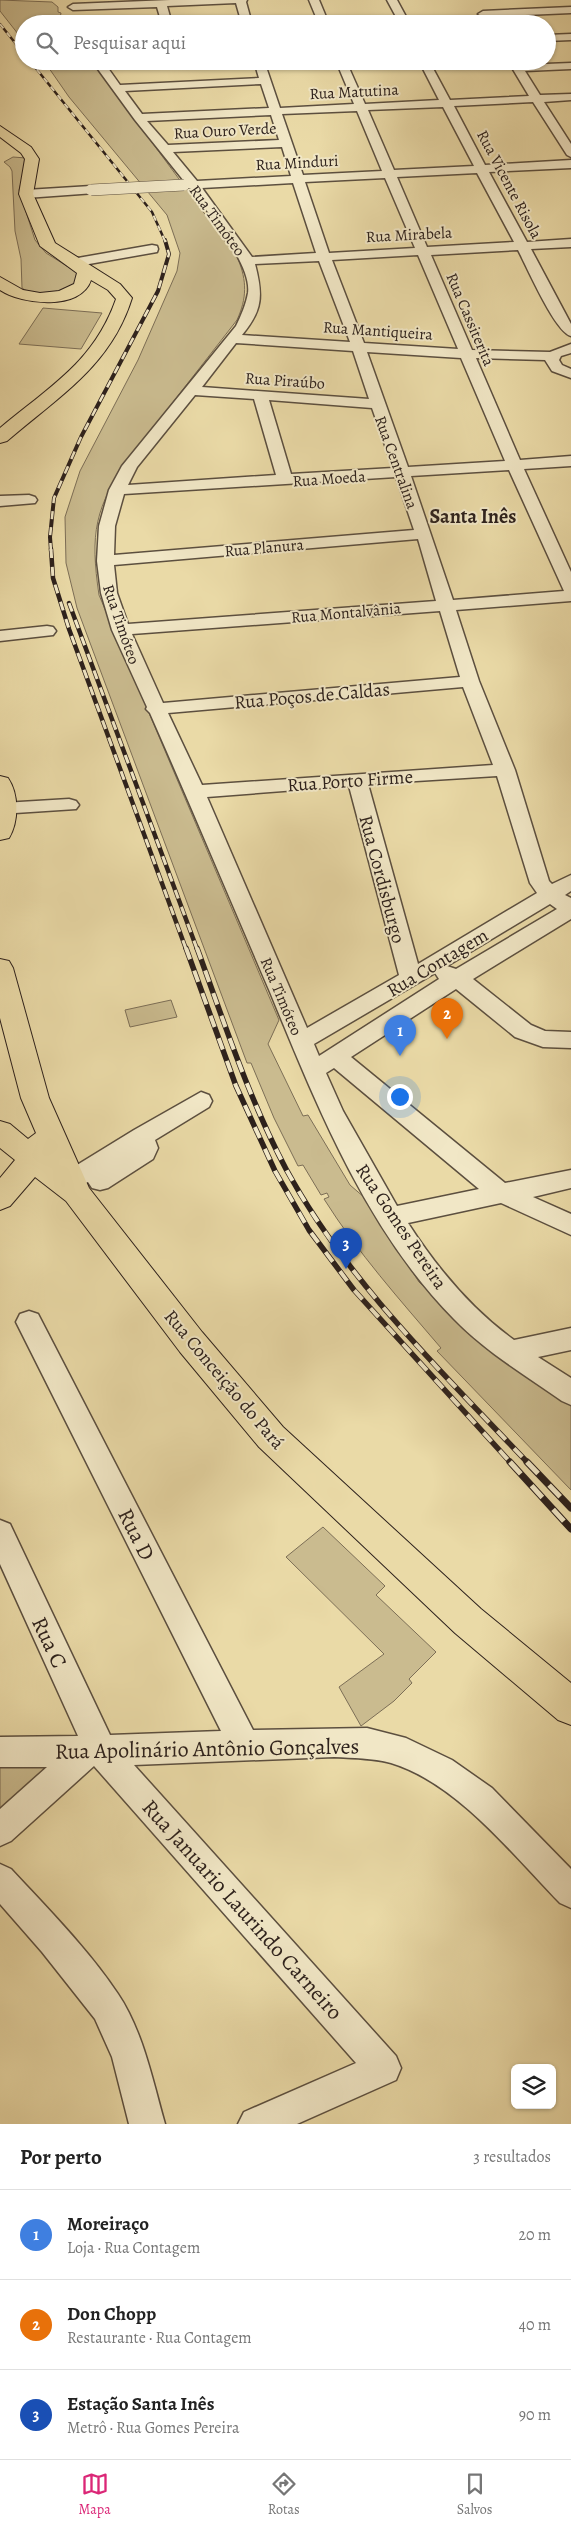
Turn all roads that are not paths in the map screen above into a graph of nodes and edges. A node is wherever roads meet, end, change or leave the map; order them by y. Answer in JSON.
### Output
{"nodes":[{"id":1,"x":241,"y":0,"type":"edge"},
{"id":2,"x":314,"y":0,"type":"edge"},
{"id":3,"x":392,"y":0,"type":"edge"},
{"id":4,"x":76,"y":3,"type":"edge"},
{"id":5,"x":161,"y":4,"type":"junction"},
{"id":6,"x":571,"y":10,"type":"edge"},
{"id":7,"x":66,"y":15,"type":"dead end"},
{"id":8,"x":164,"y":15,"type":"edge"},
{"id":9,"x":245,"y":15,"type":"edge"},
{"id":10,"x":320,"y":15,"type":"edge"},
{"id":11,"x":400,"y":15,"type":"edge"},
{"id":12,"x":483,"y":15,"type":"edge"},
{"id":13,"x":571,"y":37,"type":"edge"},
{"id":14,"x":556,"y":38,"type":"edge"},
{"id":15,"x":556,"y":66,"type":"edge"},
{"id":16,"x":571,"y":66,"type":"edge"},
{"id":17,"x":104,"y":70,"type":"edge"},
{"id":18,"x":262,"y":70,"type":"edge"},
{"id":19,"x":345,"y":70,"type":"edge"},
{"id":20,"x":429,"y":70,"type":"edge"},
{"id":21,"x":518,"y":70,"type":"edge"},
{"id":22,"x":265,"y":81,"type":"junction"},
{"id":23,"x":118,"y":88,"type":"junction"},
{"id":24,"x":571,"y":97,"type":"edge"},
{"id":25,"x":537,"y":99,"type":"junction"},
{"id":26,"x":446,"y":102,"type":"junction"},
{"id":27,"x":359,"y":107,"type":"junction"},
{"id":28,"x":274,"y":111,"type":"junction"},
{"id":29,"x":139,"y":118,"type":"junction"},
{"id":30,"x":0,"y":130,"type":"edge"},
{"id":31,"x":13,"y":141,"type":"junction"},
{"id":32,"x":288,"y":143,"type":"junction"},
{"id":33,"x":164,"y":149,"type":"junction"},
{"id":34,"x":571,"y":153,"type":"edge"},
{"id":35,"x":32,"y":160,"type":"junction"},
{"id":36,"x":571,"y":164,"type":"edge"},
{"id":37,"x":482,"y":169,"type":"junction"},
{"id":38,"x":390,"y":174,"type":"junction"},
{"id":39,"x":299,"y":178,"type":"junction"},
{"id":40,"x":188,"y":184,"type":"junction"},
{"id":41,"x":26,"y":194,"type":"junction"},
{"id":42,"x":571,"y":243,"type":"edge"},
{"id":43,"x":523,"y":246,"type":"junction"},
{"id":44,"x":152,"y":249,"type":"dead end"},
{"id":45,"x":423,"y":251,"type":"junction"},
{"id":46,"x":324,"y":257,"type":"junction"},
{"id":47,"x":248,"y":261,"type":"junction"},
{"id":48,"x":77,"y":265,"type":"junction"},
{"id":49,"x":0,"y":282,"type":"edge"},
{"id":50,"x":568,"y":328,"type":"edge"},
{"id":51,"x":232,"y":339,"type":"junction"},
{"id":52,"x":358,"y":346,"type":"junction"},
{"id":53,"x":570,"y":348,"type":"edge"},
{"id":54,"x":468,"y":354,"type":"junction"},
{"id":55,"x":553,"y":360,"type":"junction"},
{"id":56,"x":571,"y":374,"type":"edge"},
{"id":57,"x":190,"y":390,"type":"junction"},
{"id":58,"x":260,"y":395,"type":"junction"},
{"id":59,"x":377,"y":404,"type":"junction"},
{"id":60,"x":0,"y":437,"type":"edge"},
{"id":61,"x":571,"y":461,"type":"edge"},
{"id":62,"x":515,"y":466,"type":"junction"},
{"id":63,"x":401,"y":473,"type":"junction"},
{"id":64,"x":285,"y":481,"type":"junction"},
{"id":65,"x":117,"y":490,"type":"junction"},
{"id":66,"x":29,"y":500,"type":"dead end"},
{"id":67,"x":0,"y":502,"type":"edge"},
{"id":68,"x":424,"y":534,"type":"junction"},
{"id":69,"x":105,"y":561,"type":"junction"},
{"id":70,"x":571,"y":590,"type":"edge"},
{"id":71,"x":571,"y":596,"type":"edge"},
{"id":72,"x":444,"y":604,"type":"junction"},
{"id":73,"x":121,"y":630,"type":"junction"},
{"id":74,"x":47,"y":631,"type":"dead end"},
{"id":75,"x":0,"y":636,"type":"edge"},
{"id":76,"x":470,"y":681,"type":"junction"},
{"id":77,"x":155,"y":709,"type":"junction"},
{"id":78,"x":505,"y":770,"type":"junction"},
{"id":79,"x":357,"y":779,"type":"junction"},
{"id":80,"x":0,"y":783,"type":"edge"},
{"id":81,"x":194,"y":792,"type":"junction"},
{"id":82,"x":69,"y":805,"type":"dead end"},
{"id":83,"x":2,"y":820,"type":"edge"},
{"id":84,"x":571,"y":882,"type":"edge"},
{"id":85,"x":550,"y":894,"type":"junction"},
{"id":86,"x":571,"y":909,"type":"edge"},
{"id":87,"x":434,"y":964,"type":"junction"},
{"id":88,"x":0,"y":968,"type":"edge"},
{"id":89,"x":410,"y":978,"type":"junction"},
{"id":90,"x":454,"y":980,"type":"junction"},
{"id":91,"x":571,"y":1040,"type":"edge"},
{"id":92,"x":301,"y":1041,"type":"junction"},
{"id":93,"x":335,"y":1057,"type":"junction"},
{"id":94,"x":314,"y":1070,"type":"junction"},
{"id":95,"x":201,"y":1101,"type":"dead end"},
{"id":96,"x":48,"y":1131,"type":"junction"},
{"id":97,"x":0,"y":1132,"type":"edge"},
{"id":98,"x":32,"y":1158,"type":"junction"},
{"id":99,"x":571,"y":1178,"type":"edge"},
{"id":100,"x":75,"y":1187,"type":"junction"},
{"id":101,"x":499,"y":1192,"type":"junction"},
{"id":102,"x":5,"y":1193,"type":"edge"},
{"id":103,"x":392,"y":1217,"type":"junction"},
{"id":104,"x":571,"y":1224,"type":"edge"},
{"id":105,"x":29,"y":1322,"type":"dead end"},
{"id":106,"x":571,"y":1339,"type":"edge"},
{"id":107,"x":512,"y":1351,"type":"junction"},
{"id":108,"x":571,"y":1392,"type":"edge"},
{"id":109,"x":0,"y":1533,"type":"edge"},
{"id":110,"x":515,"y":1662,"type":"junction"},
{"id":111,"x":571,"y":1684,"type":"edge"},
{"id":112,"x":571,"y":1707,"type":"edge"},
{"id":113,"x":245,"y":1746,"type":"junction"},
{"id":114,"x":94,"y":1751,"type":"junction"},
{"id":115,"x":0,"y":1752,"type":"edge"},
{"id":116,"x":0,"y":1830,"type":"edge"},
{"id":117,"x":0,"y":1880,"type":"edge"},
{"id":118,"x":571,"y":1892,"type":"edge"},
{"id":119,"x":147,"y":2124,"type":"edge"},
{"id":120,"x":256,"y":2124,"type":"edge"}],
"edges":[{"from":1,"to":5,"type":"street"},
{"from":1,"to":9,"type":"street"},
{"from":2,"to":10,"type":"street"},
{"from":3,"to":11,"type":"street"},
{"from":4,"to":5,"type":"street"},
{"from":4,"to":7,"type":"street"},
{"from":5,"to":8,"type":"street"},
{"from":6,"to":12,"type":"street"},
{"from":13,"to":14,"type":"street"},
{"from":15,"to":16,"type":"street"},
{"from":17,"to":23,"type":"street","name":"Rua Timóteo"},
{"from":18,"to":22,"type":"street","name":"Rua Centralina"},
{"from":19,"to":27,"type":"street","name":"Rua Cassiterita"},
{"from":20,"to":26,"type":"street","name":"Rua Vicente Risola"},
{"from":21,"to":25,"type":"street"},
{"from":22,"to":23,"type":"street"},
{"from":22,"to":28,"type":"street","name":"Rua Centralina"},
{"from":23,"to":29,"type":"street","name":"Rua Timóteo"},
{"from":24,"to":25,"type":"street","name":"Rua Matutina"},
{"from":25,"to":26,"type":"street","name":"Rua Matutina"},
{"from":25,"to":34,"type":"street"},
{"from":26,"to":27,"type":"street","name":"Rua Matutina"},
{"from":26,"to":37,"type":"street","name":"Rua Vicente Risola"},
{"from":27,"to":28,"type":"street","name":"Rua Matutina"},
{"from":27,"to":38,"type":"street","name":"Rua Cassiterita"},
{"from":28,"to":29,"type":"street","name":"Rua Matutina"},
{"from":28,"to":32,"type":"street","name":"Rua Centralina"},
{"from":29,"to":33,"type":"street","name":"Rua Timóteo"},
{"from":30,"to":31,"type":"main road"},
{"from":31,"to":35,"type":"main road"},
{"from":31,"to":35,"type":"main road"},
{"from":32,"to":33,"type":"street","name":"Rua Ouro Verde"},
{"from":32,"to":39,"type":"street","name":"Rua Centralina"},
{"from":33,"to":40,"type":"street","name":"Rua Timóteo"},
{"from":35,"to":41,"type":"main road"},
{"from":36,"to":37,"type":"street","name":"Rua Minduri"},
{"from":37,"to":38,"type":"street","name":"Rua Minduri"},
{"from":37,"to":43,"type":"street","name":"Rua Vicente Risola"},
{"from":38,"to":39,"type":"street","name":"Rua Minduri"},
{"from":38,"to":45,"type":"street","name":"Rua Cassiterita"},
{"from":39,"to":40,"type":"street","name":"Rua Minduri"},
{"from":39,"to":46,"type":"street","name":"Rua Centralina"},
{"from":40,"to":41,"type":"street","name":"Rua Minduri","bridge":true},
{"from":40,"to":47,"type":"street","name":"Rua Timóteo"},
{"from":41,"to":48,"type":"main road"},
{"from":42,"to":43,"type":"street","name":"Rua Mirabela"},
{"from":43,"to":45,"type":"street","name":"Rua Mirabela"},
{"from":43,"to":50,"type":"street","name":"Rua Vicente Risola"},
{"from":44,"to":48,"type":"street"},
{"from":45,"to":46,"type":"street","name":"Rua Mirabela"},
{"from":45,"to":54,"type":"street","name":"Rua Cassiterita"},
{"from":46,"to":47,"type":"street","name":"Rua Mirabela"},
{"from":46,"to":52,"type":"street","name":"Rua Centralina"},
{"from":47,"to":51,"type":"street","name":"Rua Timóteo"},
{"from":48,"to":49,"type":"main road"},
{"from":48,"to":60,"type":"main road"},
{"from":50,"to":53,"type":"street","name":"Rua Vicente Risola"},
{"from":51,"to":52,"type":"street","name":"Rua Mantiqueira"},
{"from":51,"to":57,"type":"street","name":"Rua Timóteo"},
{"from":52,"to":54,"type":"street","name":"Rua Mantiqueira"},
{"from":52,"to":59,"type":"street","name":"Rua Centralina"},
{"from":53,"to":55,"type":"street"},
{"from":54,"to":55,"type":"street","name":"Rua Mantiqueira"},
{"from":54,"to":62,"type":"street","name":"Rua Cassiterita"},
{"from":55,"to":56,"type":"street","name":"Rua Mantiqueira"},
{"from":57,"to":58,"type":"street","name":"Rua Piraúbo"},
{"from":57,"to":65,"type":"street","name":"Rua Timóteo"},
{"from":58,"to":59,"type":"street","name":"Rua Piraúbo"},
{"from":58,"to":64,"type":"street"},
{"from":59,"to":63,"type":"street","name":"Rua Centralina"},
{"from":61,"to":62,"type":"street","name":"Rua Moeda"},
{"from":62,"to":63,"type":"street","name":"Rua Moeda"},
{"from":62,"to":70,"type":"street","name":"Rua Cassiterita"},
{"from":63,"to":64,"type":"street","name":"Rua Moeda"},
{"from":63,"to":68,"type":"street","name":"Rua Centralina"},
{"from":64,"to":65,"type":"street","name":"Rua Moeda"},
{"from":65,"to":69,"type":"street","name":"Rua Timóteo"},
{"from":66,"to":67,"type":"street"},
{"from":68,"to":69,"type":"street","name":"Rua Planura"},
{"from":68,"to":72,"type":"street","name":"Rua Centralina"},
{"from":69,"to":73,"type":"street","name":"Rua Timóteo"},
{"from":71,"to":72,"type":"street","name":"Rua Montalvânia"},
{"from":72,"to":73,"type":"street","name":"Rua Montalvânia"},
{"from":72,"to":76,"type":"street","name":"Rua Centralina"},
{"from":73,"to":77,"type":"street","name":"Rua Timóteo"},
{"from":74,"to":75,"type":"street"},
{"from":76,"to":77,"type":"street","name":"Rua Poços de Caldas"},
{"from":76,"to":78,"type":"street","name":"Rua Centralina"},
{"from":77,"to":81,"type":"street","name":"Rua Timóteo"},
{"from":78,"to":79,"type":"street","name":"Rua Porto Firme"},
{"from":78,"to":85,"type":"street","name":"Rua Centralina"},
{"from":79,"to":81,"type":"street","name":"Rua Porto Firme"},
{"from":79,"to":89,"type":"street","name":"Rua Cordisburgo"},
{"from":80,"to":83,"type":"main road"},
{"from":81,"to":92,"type":"street","name":"Rua Timóteo"},
{"from":82,"to":83,"type":"street"},
{"from":84,"to":85,"type":"street","name":"Rua Contagem"},
{"from":85,"to":86,"type":"street","name":"Rua Centralina"},
{"from":85,"to":87,"type":"street","name":"Rua Contagem"},
{"from":86,"to":90,"type":"street","name":"Rua Contagem"},
{"from":87,"to":89,"type":"street","name":"Rua Contagem"},
{"from":87,"to":90,"type":"street"},
{"from":88,"to":96,"type":"main road","name":"Rua Conceição do Pará"},
{"from":89,"to":92,"type":"street","name":"Rua Contagem"},
{"from":90,"to":91,"type":"street"},
{"from":90,"to":93,"type":"street","name":"Rua Contagem"},
{"from":92,"to":94,"type":"street","name":"Rua Timóteo"},
{"from":93,"to":94,"type":"street","name":"Rua Contagem"},
{"from":93,"to":101,"type":"street"},
{"from":94,"to":103,"type":"street","name":"Rua Gomes Pereira"},
{"from":95,"to":100,"type":"street"},
{"from":96,"to":98,"type":"main road"},
{"from":96,"to":100,"type":"main road","name":"Rua Conceição do Pará"},
{"from":97,"to":98,"type":"main road"},
{"from":98,"to":100,"type":"main road"},
{"from":98,"to":102,"type":"main road"},
{"from":99,"to":101,"type":"street"},
{"from":100,"to":102,"type":"main road"},
{"from":100,"to":110,"type":"main road","name":"Rua Conceição do Pará"},
{"from":101,"to":103,"type":"street"},
{"from":101,"to":104,"type":"street"},
{"from":103,"to":107,"type":"street","name":"Rua Gomes Pereira"},
{"from":105,"to":113,"type":"street","name":"Rua D"},
{"from":106,"to":107,"type":"street"},
{"from":107,"to":108,"type":"street","name":"Rua Gomes Pereira"},
{"from":109,"to":114,"type":"street","name":"Rua C"},
{"from":110,"to":111,"type":"main road"},
{"from":110,"to":112,"type":"main road","name":"Rua Conceição do Pará"},
{"from":113,"to":114,"type":"street","name":"Rua Apolinário Antônio Gonçalves"},
{"from":113,"to":118,"type":"street","name":"Rua Apolinário Antônio Gonçalves"},
{"from":114,"to":115,"type":"street","name":"Rua Apolinário Antônio Gonçalves"},
{"from":114,"to":116,"type":"street"},
{"from":114,"to":120,"type":"street","name":"Rua Januario Laurindo Carneiro"},
{"from":117,"to":119,"type":"street"}]}
